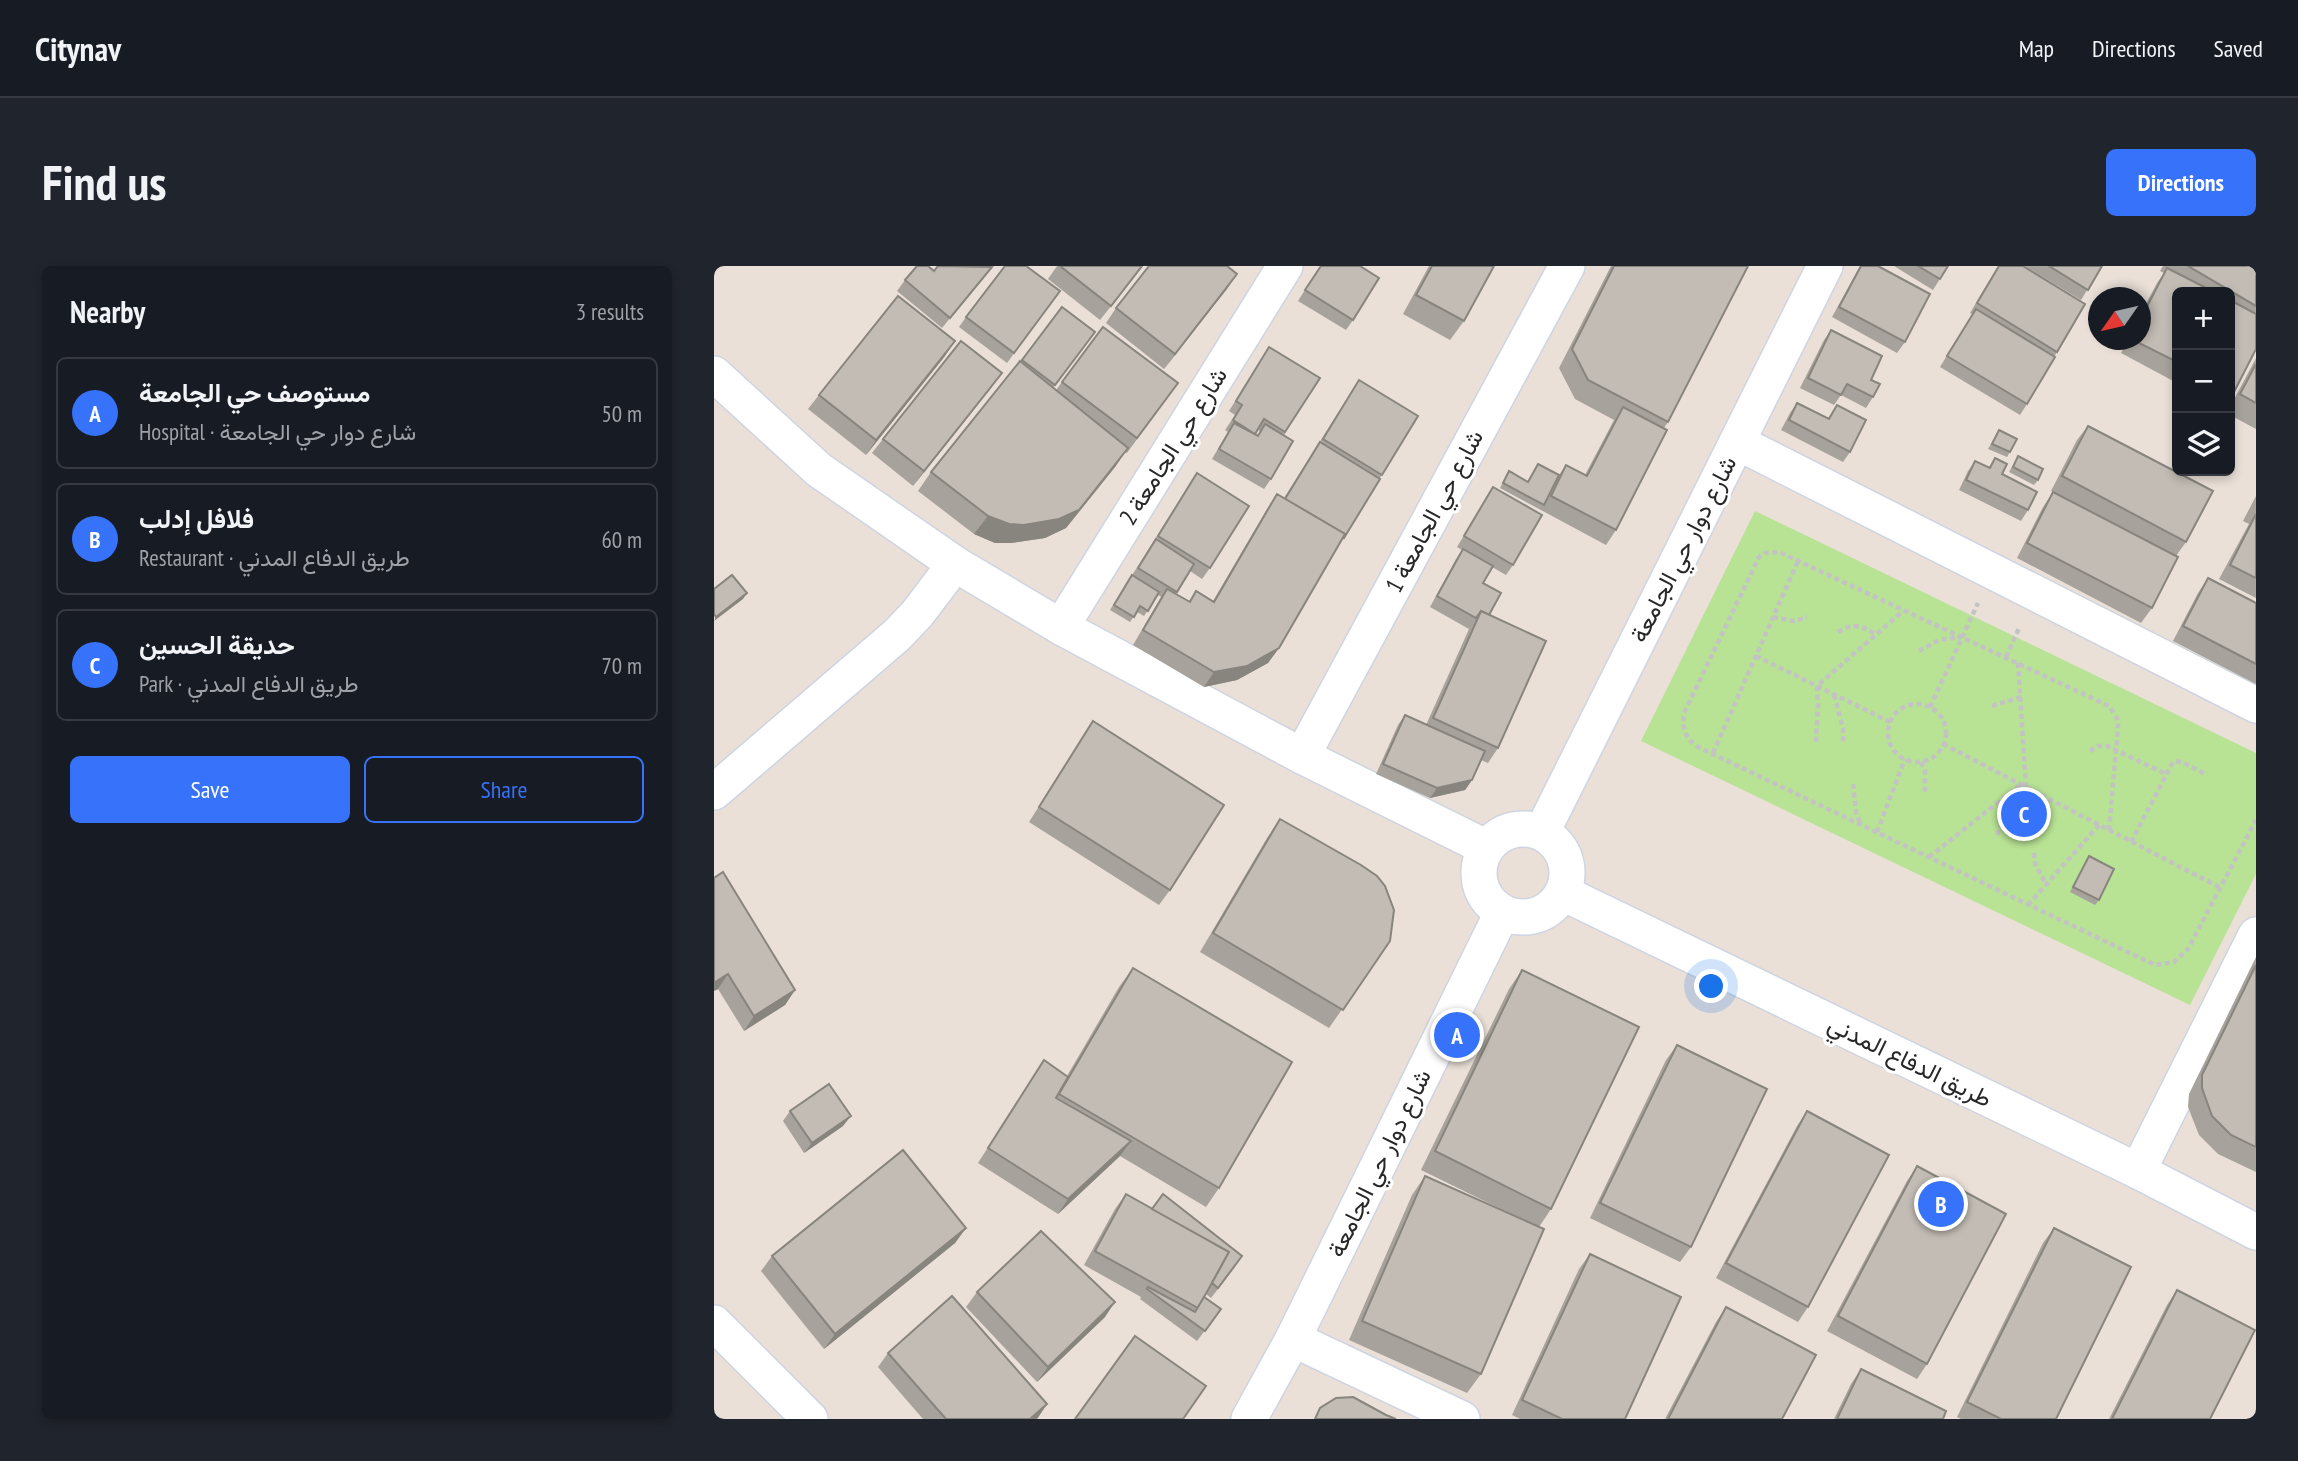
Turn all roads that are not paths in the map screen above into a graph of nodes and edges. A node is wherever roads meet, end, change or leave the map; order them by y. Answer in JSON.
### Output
{"nodes":[{"id":1,"x":1285,"y":266,"type":"edge"},
{"id":2,"x":1567,"y":266,"type":"edge"},
{"id":3,"x":1825,"y":266,"type":"edge"},
{"id":4,"x":714,"y":374,"type":"edge"},
{"id":5,"x":1737,"y":442,"type":"junction"},
{"id":6,"x":955,"y":564,"type":"junction"},
{"id":7,"x":1061,"y":627,"type":"junction"},
{"id":8,"x":2256,"y":705,"type":"edge"},
{"id":9,"x":1301,"y":756,"type":"junction"},
{"id":10,"x":714,"y":792,"type":"edge"},
{"id":11,"x":1542,"y":832,"type":"junction"},
{"id":12,"x":1485,"y":847,"type":"junction"},
{"id":13,"x":1563,"y":893,"type":"junction"},
{"id":14,"x":1502,"y":913,"type":"junction"},
{"id":15,"x":2256,"y":935,"type":"edge"},
{"id":16,"x":2138,"y":1171,"type":"junction"},
{"id":17,"x":2256,"y":1231,"type":"edge"},
{"id":18,"x":714,"y":1323,"type":"edge"},
{"id":19,"x":1293,"y":1339,"type":"junction"},
{"id":20,"x":810,"y":1419,"type":"edge"},
{"id":21,"x":1249,"y":1419,"type":"edge"},
{"id":22,"x":1462,"y":1419,"type":"edge"}],
"edges":[{"from":1,"to":7,"type":"street","name":"شارع حي الجامعة 2"},
{"from":2,"to":9,"type":"street","name":"شارع حي الجامعة 1"},
{"from":3,"to":5,"type":"street","name":"شارع دوار حي الجامعة"},
{"from":4,"to":6,"type":"street"},
{"from":5,"to":8,"type":"street"},
{"from":5,"to":11,"type":"street","name":"شارع دوار حي الجامعة"},
{"from":6,"to":7,"type":"street"},
{"from":6,"to":10,"type":"street"},
{"from":7,"to":9,"type":"street"},
{"from":9,"to":12,"type":"street"},
{"from":11,"to":12,"type":"street"},
{"from":11,"to":13,"type":"street"},
{"from":12,"to":14,"type":"street"},
{"from":13,"to":14,"type":"street"},
{"from":13,"to":16,"type":"street","name":"طريق الدفاع المدني"},
{"from":14,"to":19,"type":"street","name":"شارع دوار حي الجامعة"},
{"from":15,"to":16,"type":"street"},
{"from":16,"to":17,"type":"street","name":"طريق الدفاع المدني"},
{"from":18,"to":20,"type":"street"},
{"from":19,"to":21,"type":"street","name":"شارع دوار حي الجامعة"},
{"from":19,"to":22,"type":"street"}]}
